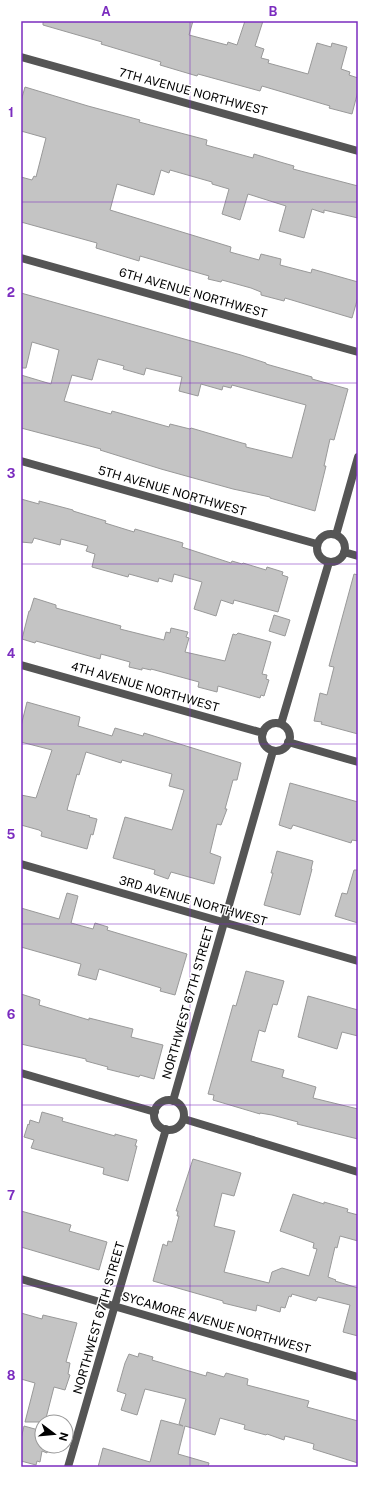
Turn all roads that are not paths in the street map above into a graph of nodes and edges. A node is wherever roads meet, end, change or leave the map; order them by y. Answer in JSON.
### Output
{"nodes":[{"id":1,"x":21,"y":57,"type":"edge"},
{"id":2,"x":358,"y":150,"type":"edge"},
{"id":3,"x":21,"y":258,"type":"edge"},
{"id":4,"x":358,"y":352,"type":"edge"},
{"id":5,"x":358,"y":457,"type":"edge"},
{"id":6,"x":21,"y":461,"type":"edge"},
{"id":7,"x":336,"y":535,"type":"junction"},
{"id":8,"x":317,"y":544,"type":"junction"},
{"id":9,"x":344,"y":552,"type":"junction"},
{"id":10,"x":358,"y":556,"type":"edge"},
{"id":11,"x":329,"y":562,"type":"junction"},
{"id":12,"x":21,"y":665,"type":"edge"},
{"id":13,"x":281,"y":724,"type":"junction"},
{"id":14,"x":263,"y":733,"type":"junction"},
{"id":15,"x":288,"y":742,"type":"junction"},
{"id":16,"x":273,"y":751,"type":"junction"},
{"id":17,"x":358,"y":762,"type":"edge"},
{"id":18,"x":21,"y":864,"type":"edge"},
{"id":19,"x":224,"y":923,"type":"junction"},
{"id":20,"x":358,"y":961,"type":"edge"},
{"id":21,"x":21,"y":1073,"type":"edge"},
{"id":22,"x":172,"y":1101,"type":"junction"},
{"id":23,"x":155,"y":1112,"type":"junction"},
{"id":24,"x":184,"y":1119,"type":"junction"},
{"id":25,"x":166,"y":1130,"type":"junction"},
{"id":26,"x":358,"y":1172,"type":"edge"},
{"id":27,"x":21,"y":1279,"type":"edge"},
{"id":28,"x":116,"y":1306,"type":"junction"},
{"id":29,"x":358,"y":1377,"type":"edge"},
{"id":30,"x":68,"y":1467,"type":"edge"}],
"edges":[{"from":1,"to":2,"type":"street","name":"7TH AVENUE NORTHWEST"},
{"from":3,"to":4,"type":"street","name":"6TH AVENUE NORTHWEST"},
{"from":5,"to":7,"type":"street"},
{"from":6,"to":8,"type":"street","name":"5TH AVENUE NORTHWEST"},
{"from":7,"to":8,"type":"street"},
{"from":7,"to":9,"type":"street"},
{"from":8,"to":11,"type":"street"},
{"from":9,"to":10,"type":"street"},
{"from":9,"to":11,"type":"street"},
{"from":11,"to":13,"type":"street"},
{"from":12,"to":14,"type":"street","name":"4TH AVENUE NORTHWEST"},
{"from":13,"to":14,"type":"street"},
{"from":13,"to":15,"type":"street"},
{"from":14,"to":16,"type":"street"},
{"from":15,"to":16,"type":"street"},
{"from":15,"to":17,"type":"street"},
{"from":16,"to":19,"type":"street","name":"NORTHWEST 67TH STREET"},
{"from":18,"to":19,"type":"street","name":"3RD AVENUE NORTHWEST"},
{"from":19,"to":20,"type":"street","name":"3RD AVENUE NORTHWEST"},
{"from":19,"to":22,"type":"street","name":"NORTHWEST 67TH STREET"},
{"from":21,"to":23,"type":"street"},
{"from":22,"to":23,"type":"street"},
{"from":22,"to":24,"type":"street"},
{"from":23,"to":25,"type":"street"},
{"from":24,"to":25,"type":"street"},
{"from":24,"to":26,"type":"street"},
{"from":25,"to":28,"type":"street","name":"NORTHWEST 67TH STREET"},
{"from":27,"to":28,"type":"street","name":"SYCAMORE AVENUE NORTHWEST"},
{"from":28,"to":29,"type":"street","name":"SYCAMORE AVENUE NORTHWEST"},
{"from":28,"to":30,"type":"street","name":"NORTHWEST 67TH STREET"}]}
